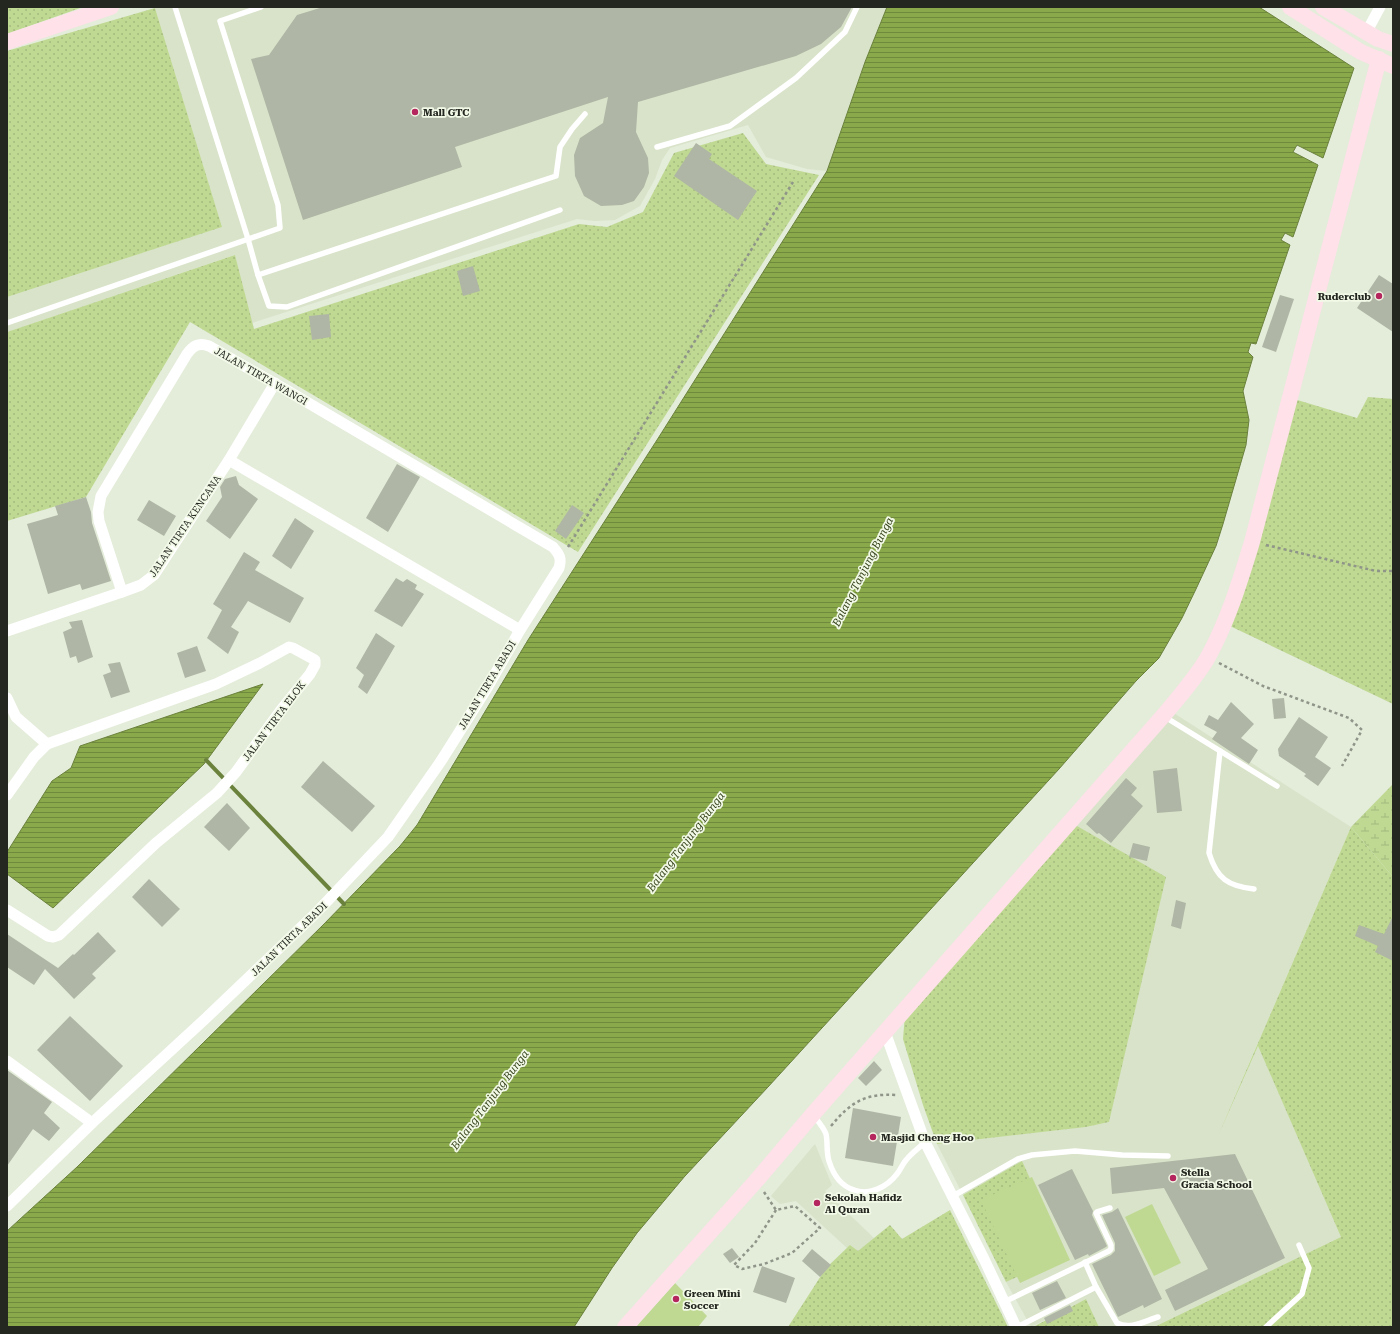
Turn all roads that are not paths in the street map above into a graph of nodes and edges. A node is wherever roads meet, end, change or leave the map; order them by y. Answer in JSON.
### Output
{"nodes":[{"id":1,"x":111,"y":7,"type":"edge"},
{"id":2,"x":175,"y":7,"type":"edge"},
{"id":3,"x":261,"y":7,"type":"edge"},
{"id":4,"x":857,"y":7,"type":"edge"},
{"id":5,"x":1290,"y":7,"type":"edge"},
{"id":6,"x":1323,"y":7,"type":"edge"},
{"id":7,"x":1380,"y":7,"type":"edge"},
{"id":8,"x":1366,"y":33,"type":"junction"},
{"id":9,"x":7,"y":42,"type":"edge"},
{"id":10,"x":1393,"y":44,"type":"edge"},
{"id":11,"x":1386,"y":62,"type":"edge"},
{"id":12,"x":585,"y":114,"type":"dead end"},
{"id":13,"x":657,"y":147,"type":"dead end"},
{"id":14,"x":560,"y":210,"type":"dead end"},
{"id":15,"x":248,"y":239,"type":"junction"},
{"id":16,"x":258,"y":275,"type":"junction"},
{"id":17,"x":7,"y":324,"type":"edge"},
{"id":18,"x":275,"y":383,"type":"junction"},
{"id":19,"x":229,"y":460,"type":"junction"},
{"id":20,"x":561,"y":559,"type":"joint"},
{"id":21,"x":122,"y":592,"type":"junction"},
{"id":22,"x":520,"y":630,"type":"junction"},
{"id":23,"x":7,"y":631,"type":"edge"},
{"id":24,"x":7,"y":698,"type":"edge"},
{"id":25,"x":11,"y":714,"type":"edge"},
{"id":26,"x":1163,"y":716,"type":"junction"},
{"id":27,"x":47,"y":744,"type":"junction"},
{"id":28,"x":1220,"y":751,"type":"junction"},
{"id":29,"x":1277,"y":786,"type":"dead end"},
{"id":30,"x":7,"y":795,"type":"edge"},
{"id":31,"x":1254,"y":889,"type":"dead end"},
{"id":32,"x":7,"y":910,"type":"edge"},
{"id":33,"x":885,"y":1032,"type":"junction"},
{"id":34,"x":7,"y":1060,"type":"edge"},
{"id":35,"x":813,"y":1114,"type":"junction"},
{"id":36,"x":92,"y":1123,"type":"junction"},
{"id":37,"x":925,"y":1142,"type":"junction"},
{"id":38,"x":1168,"y":1156,"type":"dead end"},
{"id":39,"x":952,"y":1196,"type":"junction"},
{"id":40,"x":7,"y":1206,"type":"edge"},
{"id":41,"x":1110,"y":1208,"type":"dead end"},
{"id":42,"x":1299,"y":1245,"type":"dead end"},
{"id":43,"x":1085,"y":1262,"type":"junction"},
{"id":44,"x":1096,"y":1287,"type":"junction"},
{"id":45,"x":1004,"y":1302,"type":"junction"},
{"id":46,"x":1158,"y":1317,"type":"dead end"},
{"id":47,"x":626,"y":1327,"type":"edge"},
{"id":48,"x":1017,"y":1327,"type":"edge"},
{"id":49,"x":1266,"y":1327,"type":"edge"}],
"edges":[{"from":1,"to":9,"type":"street"},
{"from":2,"to":15,"type":"lane"},
{"from":3,"to":15,"type":"lane"},
{"from":4,"to":13,"type":"lane"},
{"from":5,"to":11,"type":"street"},
{"from":6,"to":8,"type":"street"},
{"from":7,"to":8,"type":"street"},
{"from":8,"to":10,"type":"street"},
{"from":11,"to":26,"type":"street"},
{"from":12,"to":16,"type":"lane"},
{"from":14,"to":16,"type":"lane"},
{"from":15,"to":16,"type":"lane"},
{"from":15,"to":17,"type":"lane"},
{"from":18,"to":19,"type":"street","name":"JALAN TIRTA KENCANA"},
{"from":18,"to":20,"type":"street","name":"JALAN TIRTA WANGI"},
{"from":18,"to":21,"type":"street","name":"JALAN TIRTA WANGI"},
{"from":19,"to":21,"type":"street","name":"JALAN TIRTA KENCANA"},
{"from":19,"to":22,"type":"street","name":"JALAN TIRTA ABADI"},
{"from":20,"to":22,"type":"street","name":"JALAN TIRTA ABADI"},
{"from":21,"to":23,"type":"street","name":"JALAN TIRTA KENCANA"},
{"from":22,"to":36,"type":"street","name":"JALAN TIRTA ABADI"},
{"from":24,"to":25,"type":"street"},
{"from":25,"to":27,"type":"street"},
{"from":26,"to":28,"type":"lane"},
{"from":26,"to":33,"type":"street"},
{"from":27,"to":30,"type":"street","name":"JALAN TIRTA ELOK"},
{"from":27,"to":32,"type":"street","name":"JALAN TIRTA ELOK"},
{"from":28,"to":29,"type":"lane"},
{"from":28,"to":31,"type":"lane"},
{"from":33,"to":35,"type":"street"},
{"from":33,"to":37,"type":"street"},
{"from":34,"to":36,"type":"street"},
{"from":35,"to":37,"type":"lane"},
{"from":35,"to":47,"type":"street"},
{"from":36,"to":40,"type":"street","name":"JALAN TIRTA ABADI"},
{"from":37,"to":39,"type":"street"},
{"from":38,"to":39,"type":"lane"},
{"from":39,"to":45,"type":"street"},
{"from":41,"to":43,"type":"lane"},
{"from":42,"to":49,"type":"lane"},
{"from":43,"to":44,"type":"lane"},
{"from":43,"to":45,"type":"lane"},
{"from":44,"to":46,"type":"lane"},
{"from":44,"to":48,"type":"lane"},
{"from":45,"to":48,"type":"street"}]}
